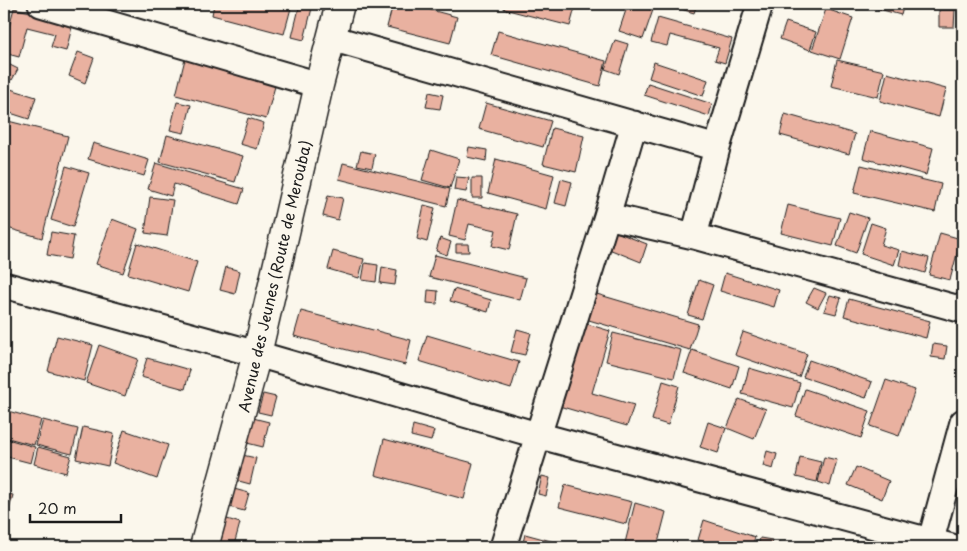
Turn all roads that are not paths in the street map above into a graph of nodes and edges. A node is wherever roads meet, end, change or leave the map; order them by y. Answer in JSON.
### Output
{"nodes":[{"id":1,"x":41,"y":4,"type":"edge"},
{"id":2,"x":340,"y":4,"type":"edge"},
{"id":3,"x":760,"y":4,"type":"edge"},
{"id":4,"x":332,"y":38,"type":"junction"},
{"id":5,"x":319,"y":85,"type":"junction"},
{"id":6,"x":634,"y":124,"type":"junction"},
{"id":7,"x":717,"y":148,"type":"junction"},
{"id":8,"x":607,"y":216,"type":"junction"},
{"id":9,"x":694,"y":236,"type":"junction"},
{"id":10,"x":4,"y":285,"type":"edge"},
{"id":11,"x":963,"y":310,"type":"edge"},
{"id":12,"x":257,"y":354,"type":"junction"},
{"id":13,"x":963,"y":422,"type":"edge"},
{"id":14,"x":538,"y":435,"type":"junction"},
{"id":15,"x":937,"y":545,"type":"edge"},
{"id":16,"x":204,"y":547,"type":"edge"},
{"id":17,"x":503,"y":547,"type":"edge"}],
"edges":[{"from":1,"to":5,"type":"street"},
{"from":2,"to":4,"type":"main road","name":"Avenue des Jeunes (Route de Merouba)"},
{"from":3,"to":7,"type":"street"},
{"from":4,"to":5,"type":"main road","name":"Avenue des Jeunes (Route de Merouba)"},
{"from":4,"to":6,"type":"street"},
{"from":5,"to":12,"type":"main road","name":"Avenue des Jeunes (Route de Merouba)"},
{"from":6,"to":7,"type":"street"},
{"from":6,"to":8,"type":"street"},
{"from":7,"to":9,"type":"street"},
{"from":8,"to":9,"type":"street"},
{"from":8,"to":14,"type":"street"},
{"from":9,"to":11,"type":"street"},
{"from":10,"to":12,"type":"street"},
{"from":12,"to":14,"type":"street"},
{"from":12,"to":16,"type":"main road","name":"Avenue des Jeunes (Route de Merouba)"},
{"from":13,"to":15,"type":"street"},
{"from":14,"to":15,"type":"street"},
{"from":14,"to":17,"type":"street"}]}
